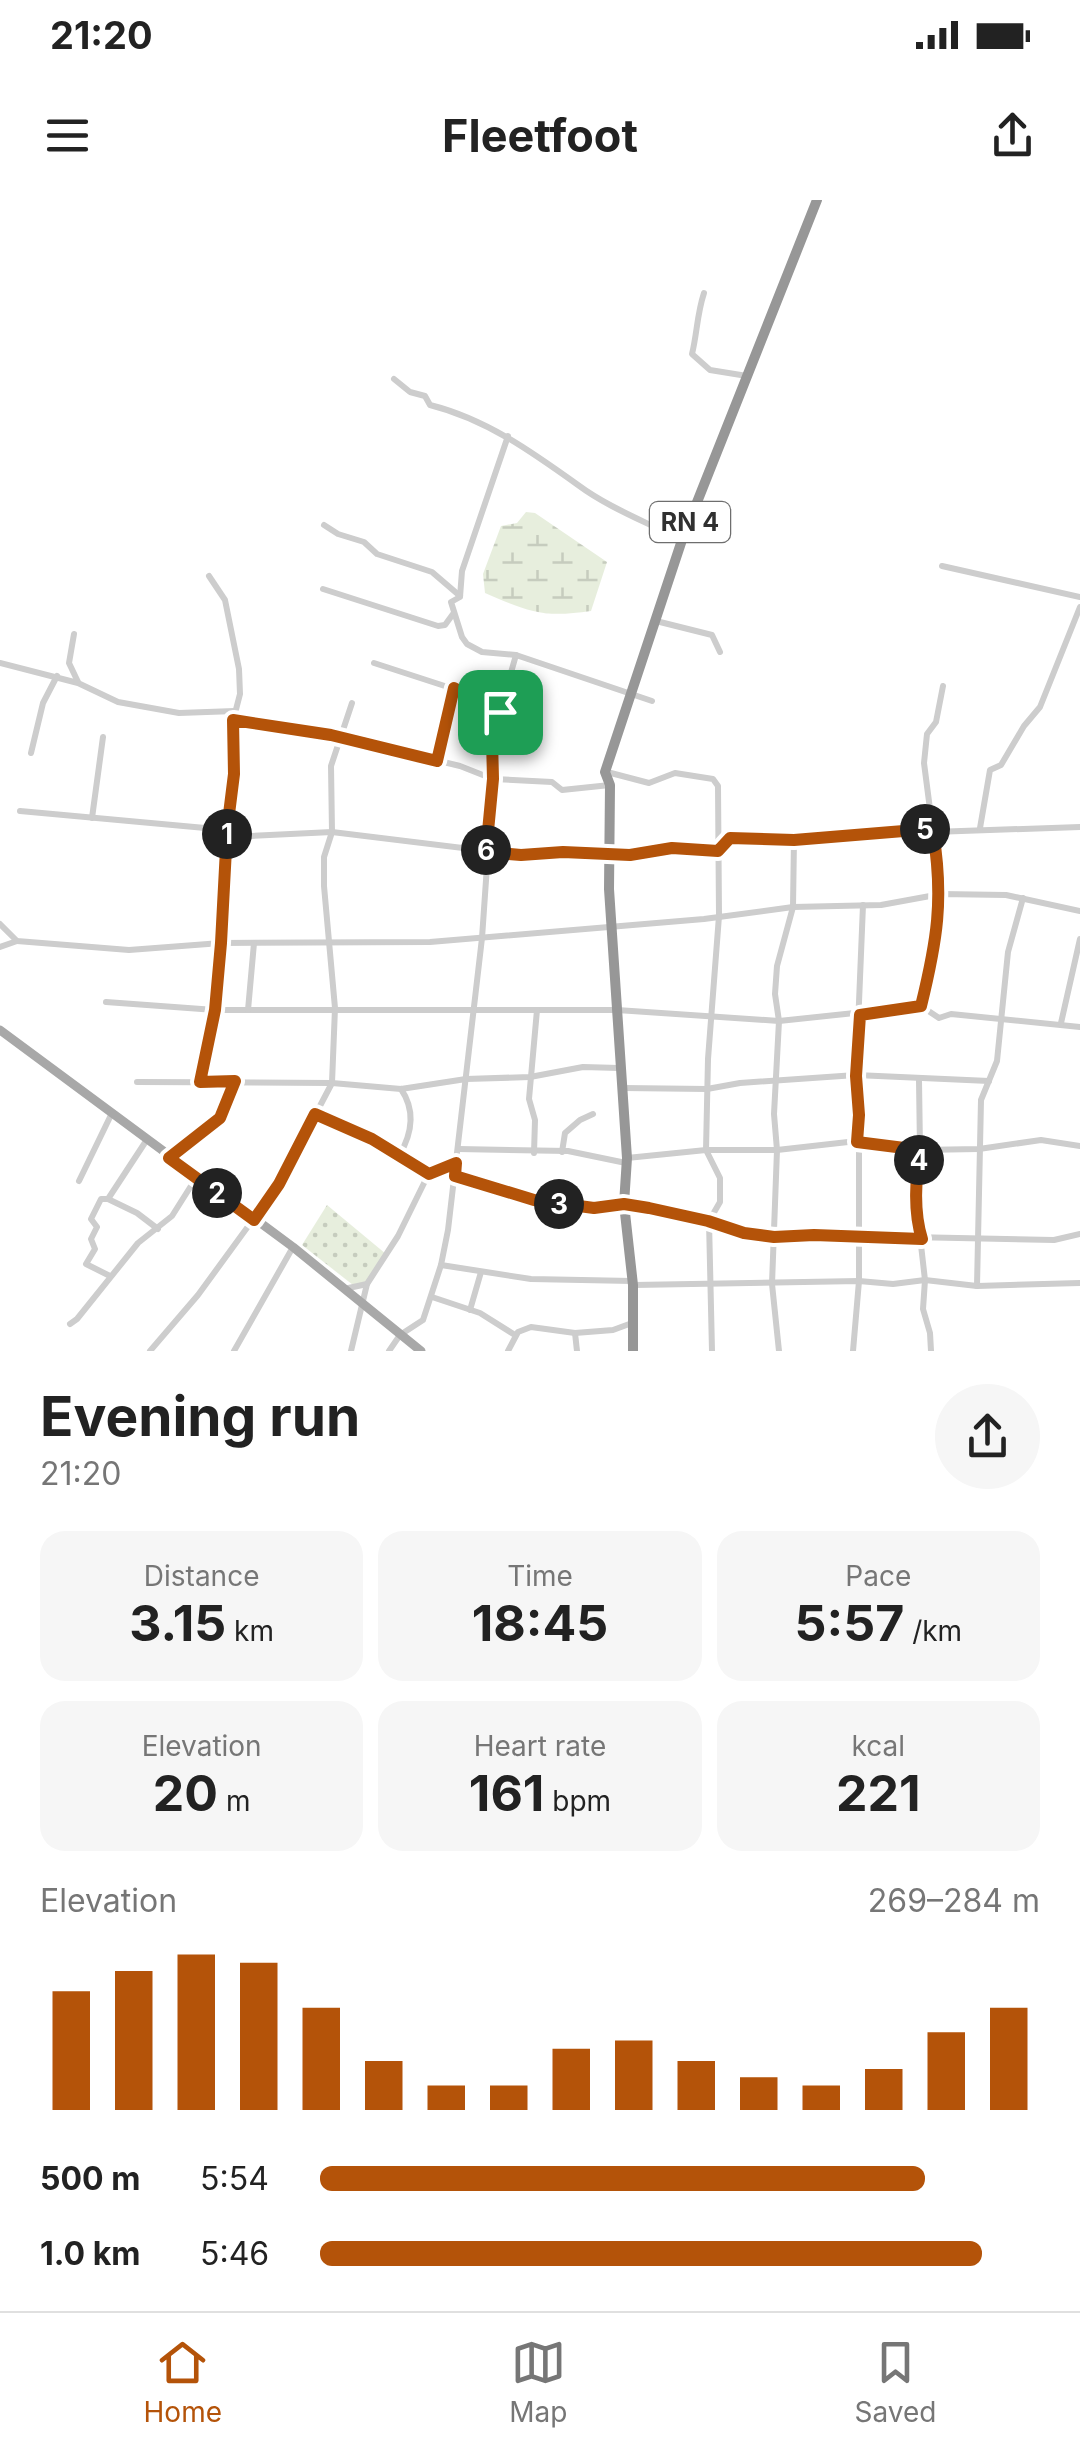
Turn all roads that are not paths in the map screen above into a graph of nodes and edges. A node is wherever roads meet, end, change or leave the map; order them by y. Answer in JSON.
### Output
{"nodes":[{"id":1,"x":816,"y":200,"type":"edge"},
{"id":2,"x":704,"y":293,"type":"dead end"},
{"id":3,"x":749,"y":376,"type":"junction"},
{"id":4,"x":394,"y":379,"type":"dead end"},
{"id":5,"x":508,"y":436,"type":"junction"},
{"id":6,"x":324,"y":525,"type":"dead end"},
{"id":7,"x":682,"y":540,"type":"junction"},
{"id":8,"x":942,"y":566,"type":"dead end"},
{"id":9,"x":209,"y":576,"type":"dead end"},
{"id":10,"x":323,"y":590,"type":"dead end"},
{"id":11,"x":1080,"y":596,"type":"edge"},
{"id":12,"x":460,"y":597,"type":"junction"},
{"id":13,"x":1080,"y":607,"type":"edge"},
{"id":14,"x":452,"y":614,"type":"junction"},
{"id":15,"x":656,"y":621,"type":"junction"},
{"id":16,"x":74,"y":634,"type":"dead end"},
{"id":17,"x":720,"y":652,"type":"dead end"},
{"id":18,"x":516,"y":655,"type":"junction"},
{"id":19,"x":0,"y":662,"type":"edge"},
{"id":20,"x":374,"y":663,"type":"dead end"},
{"id":21,"x":57,"y":676,"type":"junction"},
{"id":22,"x":78,"y":683,"type":"junction"},
{"id":23,"x":944,"y":686,"type":"dead end"},
{"id":24,"x":454,"y":688,"type":"junction"},
{"id":25,"x":630,"y":693,"type":"junction"},
{"id":26,"x":652,"y":700,"type":"dead end"},
{"id":27,"x":352,"y":703,"type":"dead end"},
{"id":28,"x":500,"y":712,"type":"junction"},
{"id":29,"x":234,"y":716,"type":"junction"},
{"id":30,"x":103,"y":737,"type":"dead end"},
{"id":31,"x":338,"y":737,"type":"junction"},
{"id":32,"x":30,"y":752,"type":"dead end"},
{"id":33,"x":437,"y":761,"type":"junction"},
{"id":34,"x":606,"y":772,"type":"junction"},
{"id":35,"x":493,"y":779,"type":"junction"},
{"id":36,"x":610,"y":785,"type":"junction"},
{"id":37,"x":20,"y":811,"type":"dead end"},
{"id":38,"x":92,"y":818,"type":"junction"},
{"id":39,"x":1080,"y":827,"type":"edge"},
{"id":40,"x":980,"y":828,"type":"junction"},
{"id":41,"x":227,"y":830,"type":"junction"},
{"id":42,"x":332,"y":832,"type":"junction"},
{"id":43,"x":933,"y":832,"type":"junction"},
{"id":44,"x":794,"y":840,"type":"junction"},
{"id":45,"x":718,"y":851,"type":"junction"},
{"id":46,"x":486,"y":852,"type":"junction"},
{"id":47,"x":608,"y":854,"type":"junction"},
{"id":48,"x":941,"y":894,"type":"junction"},
{"id":49,"x":1023,"y":898,"type":"junction"},
{"id":50,"x":864,"y":905,"type":"junction"},
{"id":51,"x":793,"y":907,"type":"junction"},
{"id":52,"x":1080,"y":911,"type":"edge"},
{"id":53,"x":719,"y":916,"type":"junction"},
{"id":54,"x":696,"y":918,"type":"junction"},
{"id":55,"x":0,"y":924,"type":"edge"},
{"id":56,"x":611,"y":926,"type":"junction"},
{"id":57,"x":718,"y":933,"type":"junction"},
{"id":58,"x":482,"y":938,"type":"junction"},
{"id":59,"x":1080,"y":938,"type":"edge"},
{"id":60,"x":17,"y":941,"type":"junction"},
{"id":61,"x":221,"y":943,"type":"junction"},
{"id":62,"x":254,"y":943,"type":"junction"},
{"id":63,"x":328,"y":944,"type":"junction"},
{"id":64,"x":0,"y":948,"type":"edge"},
{"id":65,"x":106,"y":1002,"type":"dead end"},
{"id":66,"x":921,"y":1006,"type":"junction"},
{"id":67,"x":335,"y":1008,"type":"junction"},
{"id":68,"x":474,"y":1008,"type":"junction"},
{"id":69,"x":215,"y":1010,"type":"junction"},
{"id":70,"x":248,"y":1010,"type":"junction"},
{"id":71,"x":536,"y":1010,"type":"junction"},
{"id":72,"x":617,"y":1010,"type":"junction"},
{"id":73,"x":860,"y":1015,"type":"junction"},
{"id":74,"x":712,"y":1016,"type":"junction"},
{"id":75,"x":1000,"y":1021,"type":"junction"},
{"id":76,"x":779,"y":1022,"type":"junction"},
{"id":77,"x":1060,"y":1023,"type":"junction"},
{"id":78,"x":1080,"y":1026,"type":"edge"},
{"id":79,"x":0,"y":1030,"type":"edge"},
{"id":80,"x":619,"y":1068,"type":"junction"},
{"id":81,"x":856,"y":1076,"type":"junction"},
{"id":82,"x":530,"y":1078,"type":"junction"},
{"id":83,"x":466,"y":1079,"type":"junction"},
{"id":84,"x":776,"y":1080,"type":"junction"},
{"id":85,"x":919,"y":1080,"type":"junction"},
{"id":86,"x":235,"y":1081,"type":"junction"},
{"id":87,"x":990,"y":1081,"type":"junction"},
{"id":88,"x":137,"y":1082,"type":"dead end"},
{"id":89,"x":200,"y":1082,"type":"junction"},
{"id":90,"x":332,"y":1082,"type":"junction"},
{"id":91,"x":622,"y":1088,"type":"junction"},
{"id":92,"x":401,"y":1089,"type":"junction"},
{"id":93,"x":707,"y":1089,"type":"junction"},
{"id":94,"x":111,"y":1114,"type":"junction"},
{"id":95,"x":315,"y":1114,"type":"junction"},
{"id":96,"x":592,"y":1114,"type":"dead end"},
{"id":97,"x":146,"y":1141,"type":"junction"},
{"id":98,"x":857,"y":1142,"type":"junction"},
{"id":99,"x":1080,"y":1146,"type":"edge"},
{"id":100,"x":458,"y":1149,"type":"junction"},
{"id":101,"x":979,"y":1149,"type":"junction"},
{"id":102,"x":706,"y":1150,"type":"junction"},
{"id":103,"x":778,"y":1150,"type":"junction"},
{"id":104,"x":920,"y":1150,"type":"junction"},
{"id":105,"x":562,"y":1152,"type":"junction"},
{"id":106,"x":534,"y":1153,"type":"junction"},
{"id":107,"x":399,"y":1156,"type":"junction"},
{"id":108,"x":169,"y":1158,"type":"junction"},
{"id":109,"x":626,"y":1161,"type":"junction"},
{"id":110,"x":456,"y":1163,"type":"junction"},
{"id":111,"x":429,"y":1174,"type":"junction"},
{"id":112,"x":455,"y":1176,"type":"junction"},
{"id":113,"x":196,"y":1178,"type":"junction"},
{"id":114,"x":78,"y":1181,"type":"dead end"},
{"id":115,"x":108,"y":1198,"type":"junction"},
{"id":116,"x":624,"y":1204,"type":"junction"},
{"id":117,"x":254,"y":1220,"type":"junction"},
{"id":118,"x":710,"y":1222,"type":"junction"},
{"id":119,"x":158,"y":1229,"type":"junction"},
{"id":120,"x":1080,"y":1234,"type":"edge"},
{"id":121,"x":774,"y":1237,"type":"junction"},
{"id":122,"x":860,"y":1237,"type":"junction"},
{"id":123,"x":976,"y":1238,"type":"junction"},
{"id":124,"x":922,"y":1239,"type":"junction"},
{"id":125,"x":293,"y":1247,"type":"junction"},
{"id":126,"x":441,"y":1265,"type":"junction"},
{"id":127,"x":481,"y":1272,"type":"junction"},
{"id":128,"x":110,"y":1276,"type":"junction"},
{"id":129,"x":925,"y":1280,"type":"junction"},
{"id":130,"x":859,"y":1281,"type":"junction"},
{"id":131,"x":632,"y":1283,"type":"junction"},
{"id":132,"x":1080,"y":1283,"type":"edge"},
{"id":133,"x":367,"y":1284,"type":"junction"},
{"id":134,"x":772,"y":1284,"type":"junction"},
{"id":135,"x":710,"y":1285,"type":"junction"},
{"id":136,"x":976,"y":1286,"type":"junction"},
{"id":137,"x":344,"y":1290,"type":"junction"},
{"id":138,"x":432,"y":1297,"type":"junction"},
{"id":139,"x":364,"y":1305,"type":"junction"},
{"id":140,"x":470,"y":1310,"type":"junction"},
{"id":141,"x":634,"y":1322,"type":"junction"},
{"id":142,"x":70,"y":1324,"type":"dead end"},
{"id":143,"x":575,"y":1332,"type":"junction"},
{"id":144,"x":400,"y":1335,"type":"junction"},
{"id":145,"x":240,"y":1339,"type":"junction"},
{"id":146,"x":246,"y":1348,"type":"dead end"},
{"id":147,"x":150,"y":1351,"type":"edge"},
{"id":148,"x":234,"y":1351,"type":"edge"},
{"id":149,"x":351,"y":1351,"type":"edge"},
{"id":150,"x":388,"y":1351,"type":"edge"},
{"id":151,"x":421,"y":1351,"type":"edge"},
{"id":152,"x":508,"y":1351,"type":"edge"},
{"id":153,"x":577,"y":1351,"type":"edge"},
{"id":154,"x":633,"y":1351,"type":"edge"},
{"id":155,"x":712,"y":1351,"type":"edge"},
{"id":156,"x":779,"y":1351,"type":"edge"},
{"id":157,"x":853,"y":1351,"type":"edge"},
{"id":158,"x":931,"y":1351,"type":"edge"}],
"edges":[{"from":1,"to":3,"type":"highway","number":"RN 4"},
{"from":2,"to":3,"type":"street"},
{"from":3,"to":7,"type":"highway","number":"RN 4"},
{"from":4,"to":5,"type":"street"},
{"from":5,"to":7,"type":"street"},
{"from":5,"to":12,"type":"street"},
{"from":6,"to":12,"type":"street"},
{"from":7,"to":15,"type":"highway","number":"RN 4"},
{"from":8,"to":11,"type":"street"},
{"from":9,"to":29,"type":"street"},
{"from":10,"to":14,"type":"street"},
{"from":12,"to":14,"type":"street"},
{"from":13,"to":40,"type":"street"},
{"from":14,"to":18,"type":"street"},
{"from":15,"to":17,"type":"street"},
{"from":15,"to":25,"type":"highway","number":"RN 4"},
{"from":16,"to":22,"type":"street"},
{"from":18,"to":25,"type":"street"},
{"from":18,"to":28,"type":"street"},
{"from":19,"to":21,"type":"street"},
{"from":20,"to":24,"type":"street"},
{"from":21,"to":22,"type":"street"},
{"from":21,"to":32,"type":"street"},
{"from":22,"to":29,"type":"street"},
{"from":23,"to":43,"type":"street"},
{"from":24,"to":28,"type":"street"},
{"from":24,"to":33,"type":"street"},
{"from":25,"to":26,"type":"street"},
{"from":25,"to":34,"type":"highway","number":"RN 4"},
{"from":27,"to":31,"type":"street"},
{"from":28,"to":35,"type":"street"},
{"from":29,"to":31,"type":"street"},
{"from":29,"to":41,"type":"street"},
{"from":30,"to":38,"type":"street"},
{"from":31,"to":33,"type":"street"},
{"from":31,"to":42,"type":"street"},
{"from":33,"to":35,"type":"street"},
{"from":34,"to":36,"type":"highway"},
{"from":34,"to":45,"type":"street"},
{"from":35,"to":36,"type":"street"},
{"from":35,"to":46,"type":"street"},
{"from":36,"to":47,"type":"highway"},
{"from":37,"to":38,"type":"street"},
{"from":38,"to":41,"type":"street"},
{"from":39,"to":40,"type":"street"},
{"from":40,"to":43,"type":"street"},
{"from":41,"to":42,"type":"street"},
{"from":41,"to":61,"type":"street"},
{"from":42,"to":46,"type":"street"},
{"from":42,"to":63,"type":"street"},
{"from":43,"to":44,"type":"street"},
{"from":43,"to":48,"type":"street"},
{"from":44,"to":45,"type":"street"},
{"from":44,"to":51,"type":"street"},
{"from":45,"to":47,"type":"street"},
{"from":45,"to":53,"type":"street"},
{"from":46,"to":47,"type":"street"},
{"from":46,"to":58,"type":"street"},
{"from":47,"to":56,"type":"highway"},
{"from":48,"to":49,"type":"street"},
{"from":48,"to":50,"type":"street"},
{"from":48,"to":66,"type":"street"},
{"from":49,"to":52,"type":"street"},
{"from":49,"to":75,"type":"street"},
{"from":50,"to":51,"type":"street"},
{"from":50,"to":73,"type":"street"},
{"from":51,"to":53,"type":"street"},
{"from":51,"to":76,"type":"street"},
{"from":53,"to":54,"type":"street"},
{"from":53,"to":57,"type":"street"},
{"from":54,"to":56,"type":"street"},
{"from":54,"to":57,"type":"street"},
{"from":55,"to":60,"type":"street"},
{"from":56,"to":58,"type":"street"},
{"from":56,"to":72,"type":"highway"},
{"from":57,"to":74,"type":"street"},
{"from":58,"to":63,"type":"street"},
{"from":58,"to":68,"type":"street"},
{"from":59,"to":77,"type":"street"},
{"from":60,"to":61,"type":"street"},
{"from":60,"to":64,"type":"street"},
{"from":61,"to":62,"type":"street"},
{"from":61,"to":69,"type":"street"},
{"from":62,"to":63,"type":"street"},
{"from":62,"to":70,"type":"street"},
{"from":63,"to":67,"type":"street"},
{"from":65,"to":69,"type":"street"},
{"from":66,"to":73,"type":"street"},
{"from":66,"to":75,"type":"street"},
{"from":67,"to":68,"type":"street"},
{"from":67,"to":70,"type":"street"},
{"from":67,"to":90,"type":"street"},
{"from":68,"to":71,"type":"street"},
{"from":68,"to":83,"type":"street"},
{"from":69,"to":70,"type":"street"},
{"from":69,"to":89,"type":"street"},
{"from":71,"to":72,"type":"street"},
{"from":71,"to":82,"type":"street"},
{"from":72,"to":74,"type":"street"},
{"from":72,"to":80,"type":"highway"},
{"from":73,"to":76,"type":"street"},
{"from":73,"to":81,"type":"street"},
{"from":74,"to":76,"type":"street"},
{"from":74,"to":93,"type":"street"},
{"from":75,"to":77,"type":"street"},
{"from":75,"to":87,"type":"street"},
{"from":76,"to":84,"type":"street"},
{"from":77,"to":78,"type":"street"},
{"from":79,"to":94,"type":"main road"},
{"from":80,"to":82,"type":"street"},
{"from":80,"to":91,"type":"highway"},
{"from":81,"to":84,"type":"street"},
{"from":81,"to":85,"type":"street"},
{"from":81,"to":98,"type":"street"},
{"from":82,"to":83,"type":"street"},
{"from":82,"to":106,"type":"street"},
{"from":83,"to":92,"type":"street"},
{"from":83,"to":100,"type":"street"},
{"from":84,"to":93,"type":"street"},
{"from":84,"to":103,"type":"street"},
{"from":85,"to":87,"type":"street"},
{"from":85,"to":104,"type":"street"},
{"from":86,"to":89,"type":"street"},
{"from":86,"to":90,"type":"street"},
{"from":86,"to":108,"type":"street"},
{"from":87,"to":101,"type":"street"},
{"from":88,"to":89,"type":"street"},
{"from":90,"to":92,"type":"street"},
{"from":90,"to":95,"type":"street"},
{"from":91,"to":93,"type":"street"},
{"from":91,"to":109,"type":"highway"},
{"from":92,"to":107,"type":"street"},
{"from":93,"to":102,"type":"street"},
{"from":94,"to":97,"type":"main road"},
{"from":94,"to":114,"type":"street"},
{"from":95,"to":107,"type":"street"},
{"from":95,"to":117,"type":"street"},
{"from":96,"to":105,"type":"street"},
{"from":97,"to":108,"type":"main road"},
{"from":97,"to":115,"type":"street"},
{"from":98,"to":103,"type":"street"},
{"from":98,"to":104,"type":"street"},
{"from":98,"to":122,"type":"street"},
{"from":99,"to":101,"type":"street"},
{"from":100,"to":106,"type":"street"},
{"from":100,"to":110,"type":"street"},
{"from":101,"to":104,"type":"street"},
{"from":101,"to":123,"type":"street"},
{"from":102,"to":103,"type":"street"},
{"from":102,"to":109,"type":"street"},
{"from":102,"to":118,"type":"street"},
{"from":103,"to":121,"type":"street"},
{"from":104,"to":124,"type":"street"},
{"from":105,"to":106,"type":"street"},
{"from":105,"to":109,"type":"street"},
{"from":107,"to":111,"type":"street"},
{"from":108,"to":113,"type":"main road"},
{"from":109,"to":116,"type":"highway"},
{"from":110,"to":111,"type":"street"},
{"from":110,"to":112,"type":"street"},
{"from":111,"to":133,"type":"street"},
{"from":112,"to":116,"type":"street"},
{"from":112,"to":126,"type":"street"},
{"from":113,"to":117,"type":"main road"},
{"from":113,"to":119,"type":"street"},
{"from":115,"to":119,"type":"street"},
{"from":115,"to":128,"type":"street"},
{"from":116,"to":118,"type":"street"},
{"from":116,"to":131,"type":"highway"},
{"from":117,"to":125,"type":"main road"},
{"from":117,"to":147,"type":"street"},
{"from":118,"to":121,"type":"street"},
{"from":118,"to":135,"type":"street"},
{"from":119,"to":128,"type":"street"},
{"from":120,"to":123,"type":"street"},
{"from":121,"to":122,"type":"street"},
{"from":121,"to":134,"type":"street"},
{"from":122,"to":124,"type":"street"},
{"from":122,"to":130,"type":"street"},
{"from":123,"to":124,"type":"street"},
{"from":123,"to":136,"type":"street"},
{"from":124,"to":129,"type":"street"},
{"from":125,"to":137,"type":"main road"},
{"from":125,"to":145,"type":"street"},
{"from":126,"to":127,"type":"street"},
{"from":126,"to":138,"type":"street"},
{"from":127,"to":131,"type":"street"},
{"from":127,"to":140,"type":"street"},
{"from":128,"to":142,"type":"street"},
{"from":129,"to":130,"type":"street"},
{"from":129,"to":136,"type":"street"},
{"from":129,"to":158,"type":"street"},
{"from":130,"to":134,"type":"street"},
{"from":130,"to":157,"type":"street"},
{"from":131,"to":135,"type":"street"},
{"from":131,"to":141,"type":"highway"},
{"from":132,"to":136,"type":"street"},
{"from":133,"to":137,"type":"street"},
{"from":133,"to":139,"type":"street"},
{"from":134,"to":135,"type":"street"},
{"from":134,"to":156,"type":"street"},
{"from":135,"to":155,"type":"street"},
{"from":137,"to":139,"type":"main road"},
{"from":138,"to":140,"type":"street"},
{"from":138,"to":144,"type":"street"},
{"from":139,"to":144,"type":"main road"},
{"from":139,"to":149,"type":"street"},
{"from":140,"to":152,"type":"street"},
{"from":141,"to":143,"type":"street"},
{"from":141,"to":154,"type":"highway"},
{"from":143,"to":152,"type":"street"},
{"from":143,"to":153,"type":"street"},
{"from":144,"to":150,"type":"street"},
{"from":144,"to":151,"type":"main road"},
{"from":145,"to":146,"type":"street"},
{"from":145,"to":148,"type":"street"}]}
